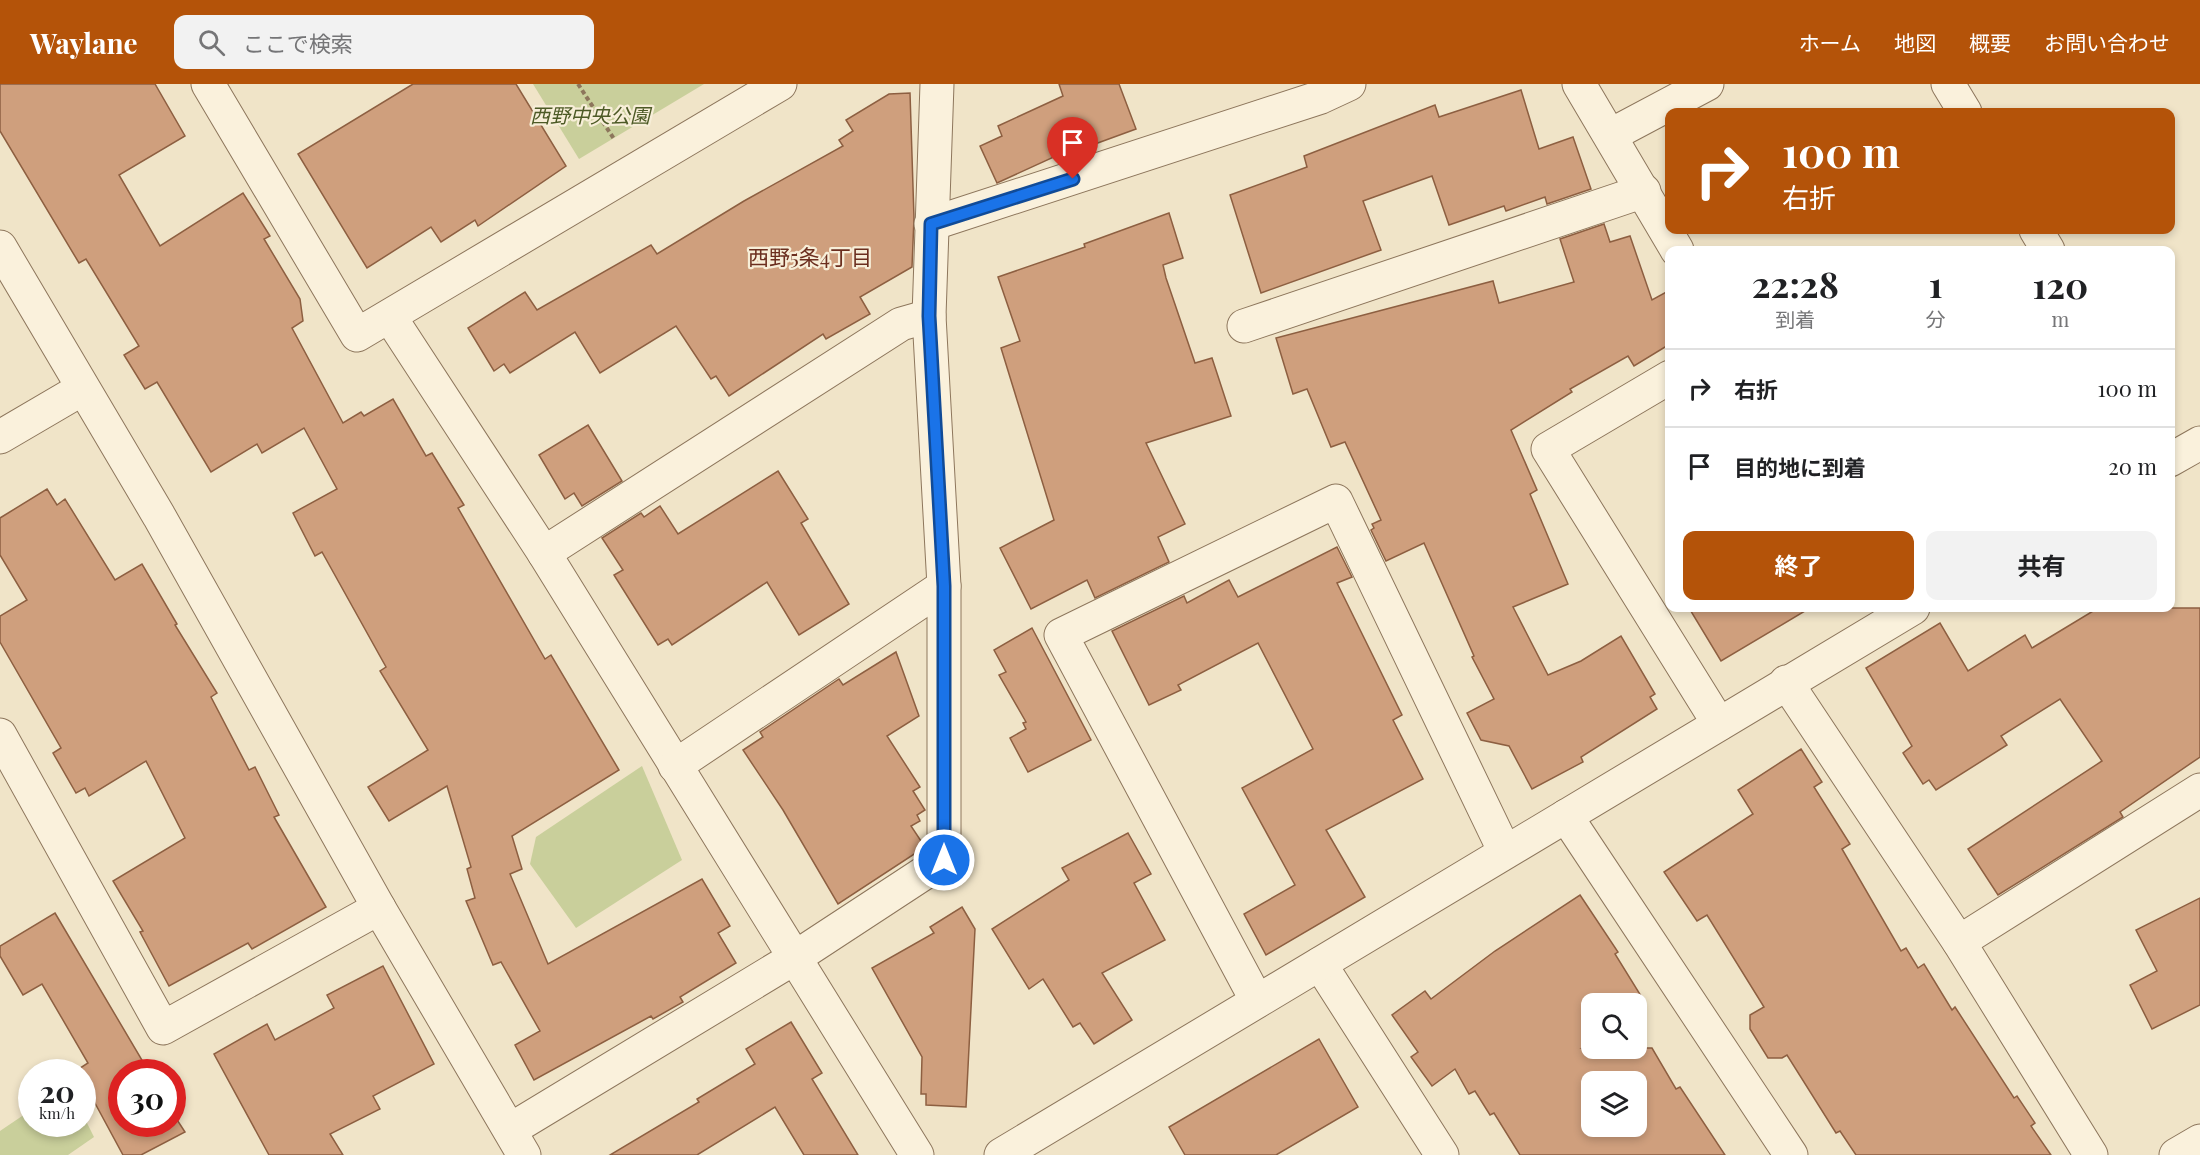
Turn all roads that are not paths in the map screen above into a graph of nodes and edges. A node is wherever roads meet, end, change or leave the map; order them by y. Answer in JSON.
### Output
{"nodes":[{"id":1,"x":208,"y":84,"type":"edge"},
{"id":2,"x":780,"y":84,"type":"edge"},
{"id":3,"x":937,"y":84,"type":"edge"},
{"id":4,"x":1349,"y":84,"type":"edge"},
{"id":5,"x":1579,"y":84,"type":"edge"},
{"id":6,"x":1707,"y":84,"type":"edge"},
{"id":7,"x":1948,"y":84,"type":"edge"},
{"id":8,"x":1963,"y":108,"type":"edge"},
{"id":9,"x":1611,"y":135,"type":"junction"},
{"id":10,"x":1644,"y":191,"type":"junction"},
{"id":11,"x":931,"y":224,"type":"junction"},
{"id":12,"x":1665,"y":229,"type":"edge"},
{"id":13,"x":0,"y":247,"type":"edge"},
{"id":14,"x":929,"y":316,"type":"junction"},
{"id":15,"x":390,"y":317,"type":"junction"},
{"id":16,"x":1244,"y":326,"type":"dead end"},
{"id":17,"x":1665,"y":380,"type":"edge"},
{"id":18,"x":82,"y":389,"type":"junction"},
{"id":19,"x":0,"y":437,"type":"edge"},
{"id":20,"x":544,"y":553,"type":"junction"},
{"id":21,"x":944,"y":586,"type":"junction"},
{"id":22,"x":1896,"y":612,"type":"edge"},
{"id":23,"x":1786,"y":682,"type":"junction"},
{"id":24,"x":1719,"y":724,"type":"junction"},
{"id":25,"x":0,"y":735,"type":"edge"},
{"id":26,"x":675,"y":766,"type":"junction"},
{"id":27,"x":2200,"y":790,"type":"edge"},
{"id":28,"x":1566,"y":816,"type":"junction"},
{"id":29,"x":1505,"y":852,"type":"junction"},
{"id":30,"x":379,"y":908,"type":"junction"},
{"id":31,"x":1959,"y":942,"type":"junction"},
{"id":32,"x":796,"y":957,"type":"junction"},
{"id":33,"x":1320,"y":964,"type":"junction"},
{"id":34,"x":1257,"y":1001,"type":"junction"},
{"id":35,"x":2200,"y":1141,"type":"edge"},
{"id":36,"x":517,"y":1143,"type":"edge"},
{"id":37,"x":917,"y":1155,"type":"edge"},
{"id":38,"x":1001,"y":1155,"type":"edge"},
{"id":39,"x":1442,"y":1155,"type":"edge"},
{"id":40,"x":1791,"y":1155,"type":"edge"},
{"id":41,"x":2091,"y":1155,"type":"edge"},
{"id":42,"x":2176,"y":1155,"type":"edge"}],
"edges":[{"from":1,"to":15,"type":"street"},
{"from":2,"to":15,"type":"street"},
{"from":3,"to":11,"type":"street"},
{"from":4,"to":11,"type":"street"},
{"from":5,"to":9,"type":"street"},
{"from":6,"to":9,"type":"street"},
{"from":7,"to":8,"type":"street"},
{"from":9,"to":10,"type":"street"},
{"from":10,"to":12,"type":"street"},
{"from":10,"to":16,"type":"street"},
{"from":11,"to":14,"type":"street"},
{"from":13,"to":18,"type":"street"},
{"from":14,"to":20,"type":"street"},
{"from":14,"to":21,"type":"street"},
{"from":15,"to":20,"type":"street"},
{"from":17,"to":24,"type":"street"},
{"from":18,"to":19,"type":"street"},
{"from":18,"to":30,"type":"street"},
{"from":20,"to":26,"type":"street"},
{"from":21,"to":26,"type":"street"},
{"from":21,"to":32,"type":"street"},
{"from":22,"to":23,"type":"street"},
{"from":23,"to":24,"type":"street"},
{"from":23,"to":31,"type":"street"},
{"from":24,"to":28,"type":"street"},
{"from":25,"to":30,"type":"street"},
{"from":26,"to":32,"type":"street"},
{"from":27,"to":31,"type":"street"},
{"from":28,"to":29,"type":"street"},
{"from":28,"to":40,"type":"street"},
{"from":29,"to":33,"type":"street"},
{"from":29,"to":34,"type":"street"},
{"from":30,"to":36,"type":"street"},
{"from":31,"to":41,"type":"street"},
{"from":32,"to":36,"type":"street"},
{"from":32,"to":37,"type":"street"},
{"from":33,"to":34,"type":"street"},
{"from":33,"to":39,"type":"street"},
{"from":34,"to":38,"type":"street"},
{"from":35,"to":42,"type":"street"}]}
